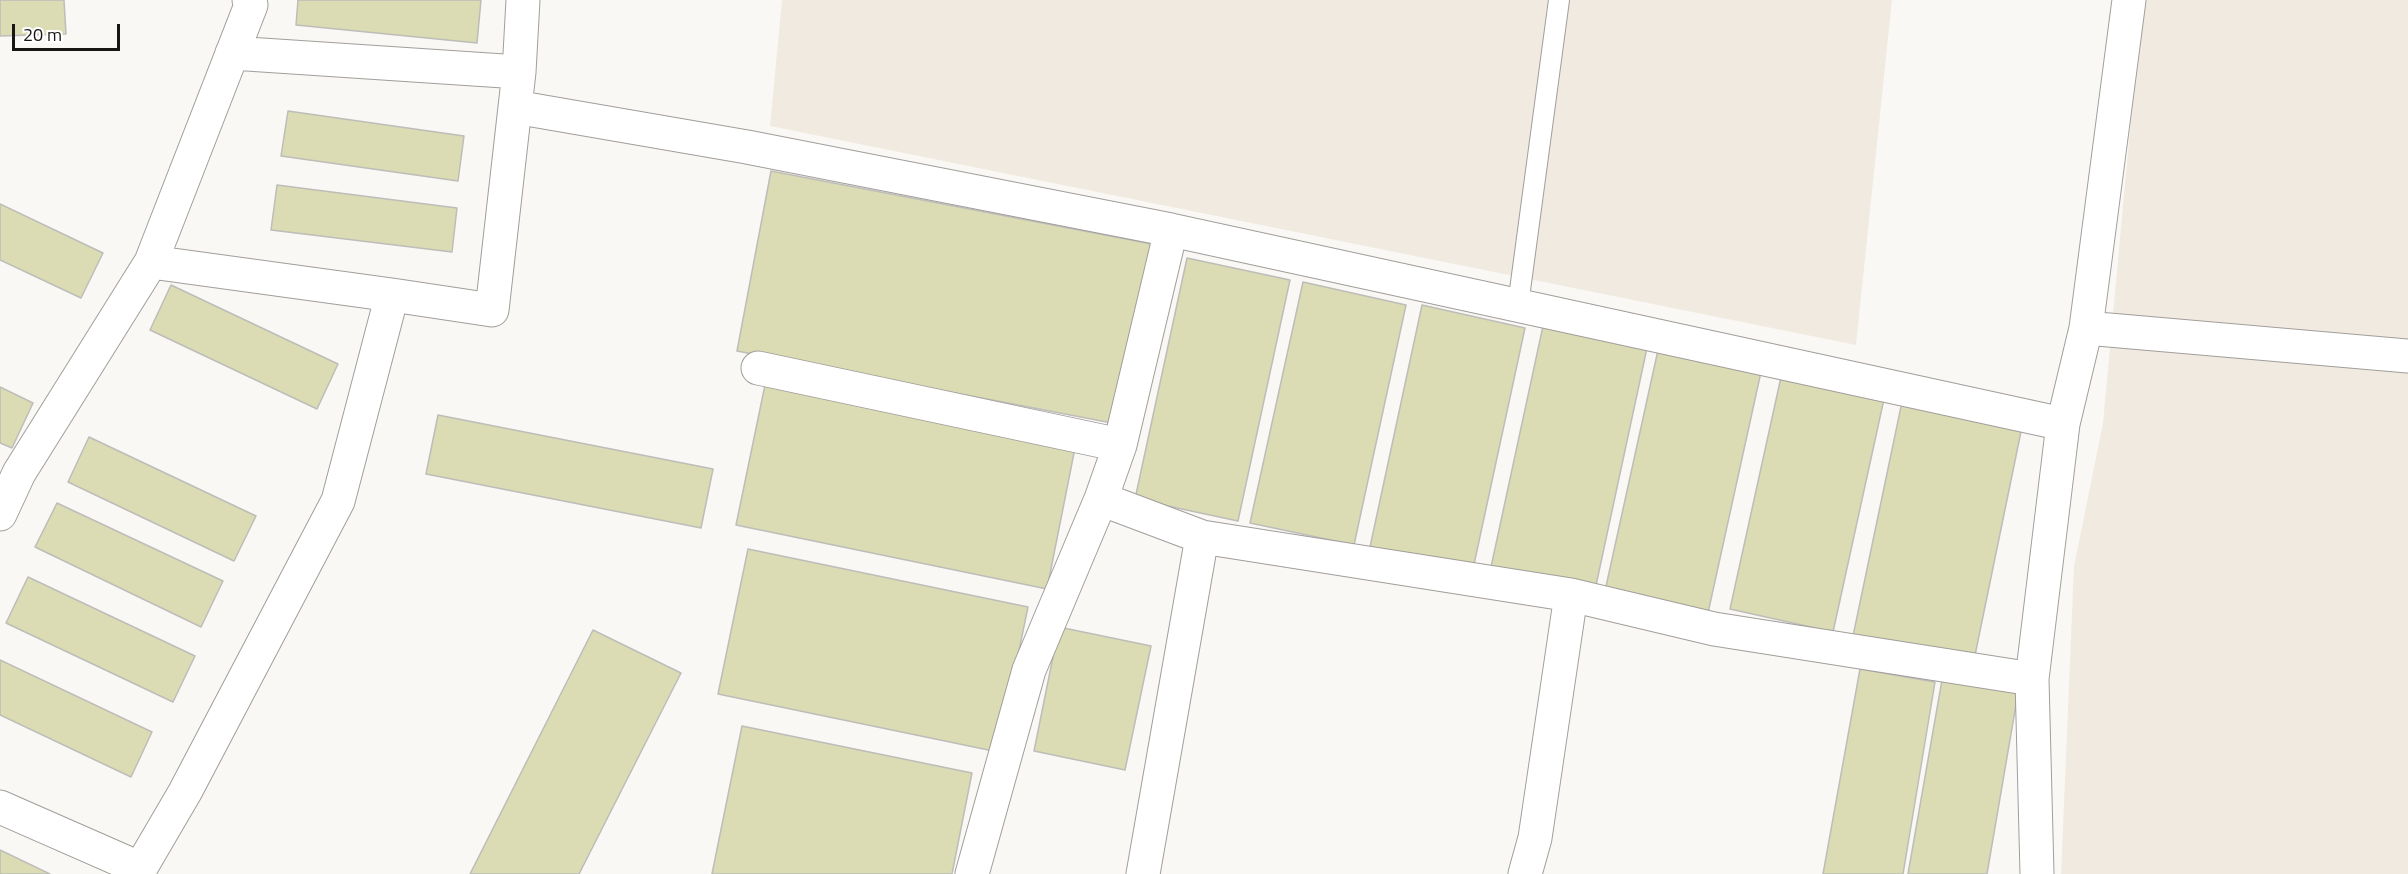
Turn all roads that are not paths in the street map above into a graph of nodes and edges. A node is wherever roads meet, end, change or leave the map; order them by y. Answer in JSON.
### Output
{"nodes":[{"id":1,"x":249,"y":0,"type":"edge"},
{"id":2,"x":522,"y":0,"type":"edge"},
{"id":3,"x":1559,"y":0,"type":"edge"},
{"id":4,"x":2129,"y":0,"type":"edge"},
{"id":5,"x":232,"y":53,"type":"junction"},
{"id":6,"x":519,"y":72,"type":"junction"},
{"id":7,"x":515,"y":107,"type":"junction"},
{"id":8,"x":1171,"y":230,"type":"junction"},
{"id":9,"x":151,"y":262,"type":"junction"},
{"id":10,"x":392,"y":295,"type":"junction"},
{"id":11,"x":1518,"y":305,"type":"junction"},
{"id":12,"x":2086,"y":328,"type":"junction"},
{"id":13,"x":2408,"y":356,"type":"edge"},
{"id":14,"x":758,"y":368,"type":"dead end"},
{"id":15,"x":2063,"y":424,"type":"junction"},
{"id":16,"x":1120,"y":445,"type":"junction"},
{"id":17,"x":1101,"y":499,"type":"junction"},
{"id":18,"x":0,"y":514,"type":"edge"},
{"id":19,"x":1202,"y":537,"type":"junction"},
{"id":20,"x":1571,"y":596,"type":"junction"},
{"id":21,"x":2032,"y":679,"type":"junction"},
{"id":22,"x":0,"y":807,"type":"edge"},
{"id":23,"x":138,"y":871,"type":"edge"},
{"id":24,"x":972,"y":874,"type":"edge"},
{"id":25,"x":1143,"y":874,"type":"edge"},
{"id":26,"x":1525,"y":874,"type":"edge"},
{"id":27,"x":2037,"y":874,"type":"edge"}],
"edges":[{"from":1,"to":5,"type":"street"},
{"from":2,"to":6,"type":"street"},
{"from":3,"to":11,"type":"lane"},
{"from":4,"to":12,"type":"street"},
{"from":5,"to":6,"type":"street"},
{"from":5,"to":9,"type":"street"},
{"from":6,"to":7,"type":"street"},
{"from":7,"to":8,"type":"street"},
{"from":7,"to":10,"type":"street"},
{"from":8,"to":11,"type":"street"},
{"from":8,"to":16,"type":"street"},
{"from":9,"to":10,"type":"street"},
{"from":9,"to":18,"type":"street"},
{"from":10,"to":23,"type":"street"},
{"from":11,"to":15,"type":"street"},
{"from":12,"to":13,"type":"street"},
{"from":12,"to":15,"type":"street"},
{"from":14,"to":16,"type":"street"},
{"from":15,"to":21,"type":"street"},
{"from":16,"to":17,"type":"street"},
{"from":17,"to":19,"type":"street"},
{"from":17,"to":24,"type":"street"},
{"from":19,"to":20,"type":"street"},
{"from":19,"to":25,"type":"street"},
{"from":20,"to":21,"type":"street"},
{"from":20,"to":26,"type":"street"},
{"from":21,"to":27,"type":"street"},
{"from":22,"to":23,"type":"street"}]}
